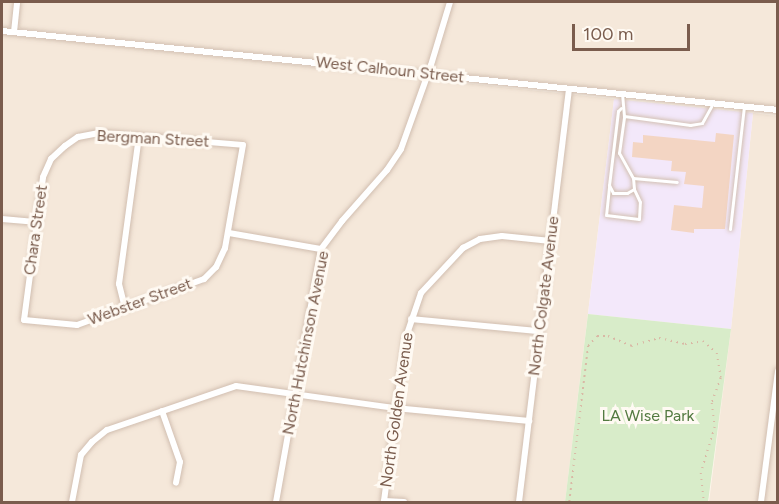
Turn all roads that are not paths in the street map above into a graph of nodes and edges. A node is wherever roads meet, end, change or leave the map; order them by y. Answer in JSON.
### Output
{"nodes":[{"id":1,"x":17,"y":2,"type":"edge"},
{"id":2,"x":450,"y":2,"type":"edge"},
{"id":3,"x":2,"y":31,"type":"edge"},
{"id":4,"x":14,"y":32,"type":"junction"},
{"id":5,"x":428,"y":74,"type":"junction"},
{"id":6,"x":569,"y":89,"type":"junction"},
{"id":7,"x":622,"y":94,"type":"junction"},
{"id":8,"x":712,"y":104,"type":"junction"},
{"id":9,"x":744,"y":107,"type":"junction"},
{"id":10,"x":621,"y":108,"type":"junction"},
{"id":11,"x":777,"y":110,"type":"edge"},
{"id":12,"x":624,"y":116,"type":"junction"},
{"id":13,"x":139,"y":136,"type":"junction"},
{"id":14,"x":65,"y":146,"type":"joint"},
{"id":15,"x":633,"y":178,"type":"junction"},
{"id":16,"x":677,"y":182,"type":"dead end"},
{"id":17,"x":609,"y":185,"type":"junction"},
{"id":18,"x":634,"y":189,"type":"junction"},
{"id":19,"x":2,"y":219,"type":"edge"},
{"id":20,"x":35,"y":222,"type":"junction"},
{"id":21,"x":730,"y":229,"type":"dead end"},
{"id":22,"x":229,"y":233,"type":"junction"},
{"id":23,"x":551,"y":241,"type":"junction"},
{"id":24,"x":321,"y":249,"type":"junction"},
{"id":25,"x":125,"y":308,"type":"junction"},
{"id":26,"x":411,"y":319,"type":"junction"},
{"id":27,"x":24,"y":320,"type":"joint"},
{"id":28,"x":539,"y":331,"type":"junction"},
{"id":29,"x":777,"y":371,"type":"edge"},
{"id":30,"x":295,"y":396,"type":"junction"},
{"id":31,"x":395,"y":408,"type":"junction"},
{"id":32,"x":162,"y":411,"type":"junction"},
{"id":33,"x":529,"y":421,"type":"junction"},
{"id":34,"x":176,"y":483,"type":"dead end"},
{"id":35,"x":72,"y":502,"type":"edge"},
{"id":36,"x":276,"y":502,"type":"edge"},
{"id":37,"x":404,"y":502,"type":"edge"},
{"id":38,"x":519,"y":502,"type":"edge"},
{"id":39,"x":761,"y":502,"type":"edge"}],
"edges":[{"from":1,"to":4,"type":"street"},
{"from":2,"to":5,"type":"street","name":"North Hutchinson Avenue"},
{"from":3,"to":4,"type":"street","name":"West Calhoun Street"},
{"from":4,"to":5,"type":"street","name":"West Calhoun Street"},
{"from":5,"to":6,"type":"street","name":"West Calhoun Street"},
{"from":5,"to":24,"type":"street","name":"North Hutchinson Avenue"},
{"from":6,"to":7,"type":"street","name":"West Calhoun Street"},
{"from":6,"to":23,"type":"street","name":"North Colgate Avenue"},
{"from":7,"to":8,"type":"street","name":"West Calhoun Street"},
{"from":7,"to":10,"type":"lane"},
{"from":8,"to":9,"type":"street","name":"West Calhoun Street"},
{"from":8,"to":12,"type":"lane"},
{"from":9,"to":11,"type":"street","name":"West Calhoun Street"},
{"from":9,"to":21,"type":"lane"},
{"from":10,"to":12,"type":"lane"},
{"from":10,"to":17,"type":"lane"},
{"from":12,"to":15,"type":"lane"},
{"from":13,"to":14,"type":"street","name":"Bergman Street"},
{"from":13,"to":22,"type":"street","name":"Bergman Street"},
{"from":13,"to":25,"type":"street"},
{"from":14,"to":20,"type":"street","name":"Chara Street"},
{"from":15,"to":16,"type":"lane"},
{"from":15,"to":18,"type":"lane"},
{"from":17,"to":18,"type":"lane"},
{"from":17,"to":18,"type":"lane"},
{"from":19,"to":20,"type":"street"},
{"from":20,"to":27,"type":"street","name":"Chara Street"},
{"from":22,"to":24,"type":"street"},
{"from":22,"to":25,"type":"street","name":"Webster Street"},
{"from":23,"to":26,"type":"street","name":"North Golden Avenue"},
{"from":23,"to":28,"type":"street","name":"North Colgate Avenue"},
{"from":24,"to":30,"type":"street","name":"North Hutchinson Avenue"},
{"from":25,"to":27,"type":"street","name":"Webster Street"},
{"from":26,"to":28,"type":"street"},
{"from":26,"to":31,"type":"street","name":"North Golden Avenue"},
{"from":28,"to":33,"type":"street","name":"North Colgate Avenue"},
{"from":29,"to":39,"type":"street"},
{"from":30,"to":31,"type":"street"},
{"from":30,"to":32,"type":"street"},
{"from":30,"to":36,"type":"street","name":"North Hutchinson Avenue"},
{"from":31,"to":33,"type":"street"},
{"from":31,"to":37,"type":"street","name":"North Golden Avenue"},
{"from":32,"to":34,"type":"street"},
{"from":32,"to":35,"type":"street"},
{"from":33,"to":38,"type":"street","name":"North Colgate Avenue"}]}
